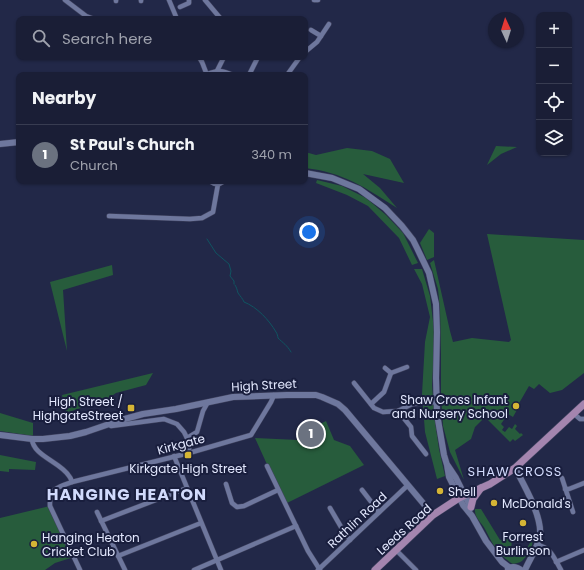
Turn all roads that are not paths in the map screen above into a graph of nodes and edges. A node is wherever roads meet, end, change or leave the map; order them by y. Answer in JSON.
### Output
{"nodes":[{"id":1,"x":65,"y":0,"type":"edge"},
{"id":2,"x":169,"y":0,"type":"edge"},
{"id":3,"x":189,"y":0,"type":"edge"},
{"id":4,"x":205,"y":0,"type":"edge"},
{"id":5,"x":314,"y":0,"type":"edge"},
{"id":6,"x":318,"y":0,"type":"edge"},
{"id":7,"x":180,"y":7,"type":"dead end"},
{"id":8,"x":86,"y":16,"type":"edge"},
{"id":9,"x":176,"y":16,"type":"edge"},
{"id":10,"x":218,"y":16,"type":"edge"},
{"id":11,"x":329,"y":24,"type":"dead end"},
{"id":12,"x":311,"y":30,"type":"dead end"},
{"id":13,"x":321,"y":36,"type":"junction"},
{"id":14,"x":308,"y":50,"type":"edge"},
{"id":15,"x":201,"y":60,"type":"edge"},
{"id":16,"x":222,"y":60,"type":"edge"},
{"id":17,"x":256,"y":60,"type":"edge"},
{"id":18,"x":297,"y":60,"type":"edge"},
{"id":19,"x":217,"y":70,"type":"junction"},
{"id":20,"x":206,"y":72,"type":"edge"},
{"id":21,"x":213,"y":72,"type":"edge"},
{"id":22,"x":226,"y":72,"type":"edge"},
{"id":23,"x":250,"y":72,"type":"edge"},
{"id":24,"x":289,"y":72,"type":"edge"},
{"id":25,"x":16,"y":142,"type":"edge"},
{"id":26,"x":0,"y":144,"type":"edge"},
{"id":27,"x":308,"y":174,"type":"edge"},
{"id":28,"x":219,"y":184,"type":"edge"},
{"id":29,"x":109,"y":216,"type":"dead end"},
{"id":30,"x":407,"y":367,"type":"dead end"},
{"id":31,"x":385,"y":368,"type":"dead end"},
{"id":32,"x":391,"y":373,"type":"junction"},
{"id":33,"x":354,"y":383,"type":"dead end"},
{"id":34,"x":274,"y":395,"type":"junction"},
{"id":35,"x":208,"y":402,"type":"junction"},
{"id":36,"x":437,"y":402,"type":"junction"},
{"id":37,"x":371,"y":404,"type":"junction"},
{"id":38,"x":583,"y":404,"type":"edge"},
{"id":39,"x":398,"y":411,"type":"junction"},
{"id":40,"x":573,"y":413,"type":"junction"},
{"id":41,"x":584,"y":420,"type":"edge"},
{"id":42,"x":101,"y":428,"type":"junction"},
{"id":43,"x":0,"y":435,"type":"edge"},
{"id":44,"x":187,"y":438,"type":"junction"},
{"id":45,"x":32,"y":439,"type":"junction"},
{"id":46,"x":188,"y":453,"type":"junction"},
{"id":47,"x":426,"y":454,"type":"dead end"},
{"id":48,"x":174,"y":456,"type":"junction"},
{"id":49,"x":523,"y":461,"type":"junction"},
{"id":50,"x":267,"y":466,"type":"dead end"},
{"id":51,"x":515,"y":468,"type":"junction"},
{"id":52,"x":520,"y":477,"type":"junction"},
{"id":53,"x":562,"y":478,"type":"dead end"},
{"id":54,"x":72,"y":482,"type":"junction"},
{"id":55,"x":584,"y":483,"type":"edge"},
{"id":56,"x":226,"y":484,"type":"dead end"},
{"id":57,"x":408,"y":485,"type":"junction"},
{"id":58,"x":188,"y":488,"type":"junction"},
{"id":59,"x":481,"y":488,"type":"junction"},
{"id":60,"x":565,"y":489,"type":"junction"},
{"id":61,"x":278,"y":490,"type":"junction"},
{"id":62,"x":362,"y":490,"type":"dead end"},
{"id":63,"x":462,"y":497,"type":"junction"},
{"id":64,"x":471,"y":507,"type":"junction"},
{"id":65,"x":330,"y":508,"type":"dead end"},
{"id":66,"x":97,"y":512,"type":"dead end"},
{"id":67,"x":380,"y":512,"type":"junction"},
{"id":68,"x":573,"y":512,"type":"dead end"},
{"id":69,"x":433,"y":515,"type":"junction"},
{"id":70,"x":472,"y":516,"type":"junction"},
{"id":71,"x":101,"y":521,"type":"junction"},
{"id":72,"x":201,"y":523,"type":"junction"},
{"id":73,"x":296,"y":526,"type":"junction"},
{"id":74,"x":350,"y":540,"type":"junction"},
{"id":75,"x":537,"y":545,"type":"junction"},
{"id":76,"x":396,"y":550,"type":"junction"},
{"id":77,"x":584,"y":550,"type":"edge"},
{"id":78,"x":118,"y":556,"type":"junction"},
{"id":79,"x":216,"y":560,"type":"junction"},
{"id":80,"x":528,"y":562,"type":"junction"},
{"id":81,"x":556,"y":562,"type":"junction"},
{"id":82,"x":507,"y":569,"type":"edge"},
{"id":83,"x":519,"y":569,"type":"edge"},
{"id":84,"x":80,"y":570,"type":"edge"},
{"id":85,"x":125,"y":570,"type":"edge"},
{"id":86,"x":194,"y":570,"type":"edge"},
{"id":87,"x":221,"y":570,"type":"edge"},
{"id":88,"x":319,"y":570,"type":"edge"},
{"id":89,"x":374,"y":570,"type":"edge"},
{"id":90,"x":416,"y":570,"type":"edge"},
{"id":91,"x":526,"y":570,"type":"edge"},
{"id":92,"x":561,"y":570,"type":"edge"}],
"edges":[{"from":1,"to":8,"type":"street"},
{"from":2,"to":9,"type":"street"},
{"from":3,"to":7,"type":"street"},
{"from":4,"to":10,"type":"street"},
{"from":5,"to":6,"type":"street"},
{"from":11,"to":13,"type":"street"},
{"from":12,"to":13,"type":"street"},
{"from":13,"to":14,"type":"street"},
{"from":15,"to":20,"type":"street"},
{"from":16,"to":19,"type":"street"},
{"from":17,"to":23,"type":"street"},
{"from":18,"to":24,"type":"street"},
{"from":19,"to":21,"type":"street"},
{"from":19,"to":22,"type":"street"},
{"from":25,"to":26,"type":"main road"},
{"from":27,"to":36,"type":"main road"},
{"from":28,"to":29,"type":"street"},
{"from":30,"to":32,"type":"street"},
{"from":31,"to":32,"type":"street"},
{"from":32,"to":37,"type":"street"},
{"from":33,"to":37,"type":"street"},
{"from":34,"to":35,"type":"main road","name":"High Street"},
{"from":34,"to":46,"type":"street","name":"Kirkgate"},
{"from":34,"to":57,"type":"main road","name":"High Street"},
{"from":35,"to":42,"type":"main road","name":"High Street"},
{"from":35,"to":44,"type":"street"},
{"from":36,"to":39,"type":"street"},
{"from":36,"to":63,"type":"main road"},
{"from":37,"to":39,"type":"street"},
{"from":38,"to":40,"type":"main road","name":"Leeds Road"},
{"from":39,"to":47,"type":"street"},
{"from":40,"to":41,"type":"street"},
{"from":40,"to":49,"type":"main road","name":"Leeds Road"},
{"from":42,"to":44,"type":"street"},
{"from":42,"to":45,"type":"main road","name":"High Street"},
{"from":43,"to":45,"type":"main road","name":"High Street"},
{"from":44,"to":46,"type":"street"},
{"from":45,"to":54,"type":"street"},
{"from":46,"to":48,"type":"street","name":"Kirkgate"},
{"from":48,"to":54,"type":"street","name":"Kirkgate"},
{"from":48,"to":58,"type":"street"},
{"from":49,"to":51,"type":"main road","name":"Leeds Road"},
{"from":49,"to":52,"type":"main road"},
{"from":50,"to":61,"type":"street"},
{"from":51,"to":52,"type":"main road"},
{"from":51,"to":59,"type":"main road","name":"Leeds Road"},
{"from":52,"to":75,"type":"main road"},
{"from":53,"to":60,"type":"street"},
{"from":54,"to":84,"type":"street","name":"Kirkgate"},
{"from":55,"to":60,"type":"street"},
{"from":56,"to":61,"type":"street"},
{"from":57,"to":67,"type":"street","name":"Rathlin Road"},
{"from":57,"to":69,"type":"main road","name":"High Street"},
{"from":58,"to":71,"type":"street"},
{"from":58,"to":72,"type":"street"},
{"from":59,"to":63,"type":"main road","name":"Leeds Road"},
{"from":59,"to":64,"type":"main road"},
{"from":60,"to":68,"type":"street"},
{"from":61,"to":73,"type":"street"},
{"from":62,"to":67,"type":"street"},
{"from":63,"to":64,"type":"main road"},
{"from":63,"to":69,"type":"main road","name":"Leeds Road"},
{"from":63,"to":70,"type":"main road"},
{"from":64,"to":70,"type":"main road"},
{"from":65,"to":74,"type":"street"},
{"from":66,"to":71,"type":"street"},
{"from":67,"to":74,"type":"street","name":"Rathlin Road"},
{"from":69,"to":76,"type":"main road","name":"Leeds Road"},
{"from":70,"to":82,"type":"main road"},
{"from":71,"to":78,"type":"street"},
{"from":72,"to":78,"type":"street"},
{"from":72,"to":79,"type":"street"},
{"from":73,"to":79,"type":"street"},
{"from":73,"to":88,"type":"street"},
{"from":74,"to":88,"type":"street","name":"Rathlin Road"},
{"from":75,"to":80,"type":"main road"},
{"from":75,"to":81,"type":"street"},
{"from":76,"to":89,"type":"main road","name":"Leeds Road"},
{"from":76,"to":90,"type":"street"},
{"from":77,"to":81,"type":"street"},
{"from":78,"to":85,"type":"street"},
{"from":79,"to":86,"type":"street"},
{"from":79,"to":87,"type":"street"},
{"from":80,"to":83,"type":"main road"},
{"from":80,"to":91,"type":"main road"},
{"from":81,"to":92,"type":"street"},
{"from":82,"to":83,"type":"main road"}]}
